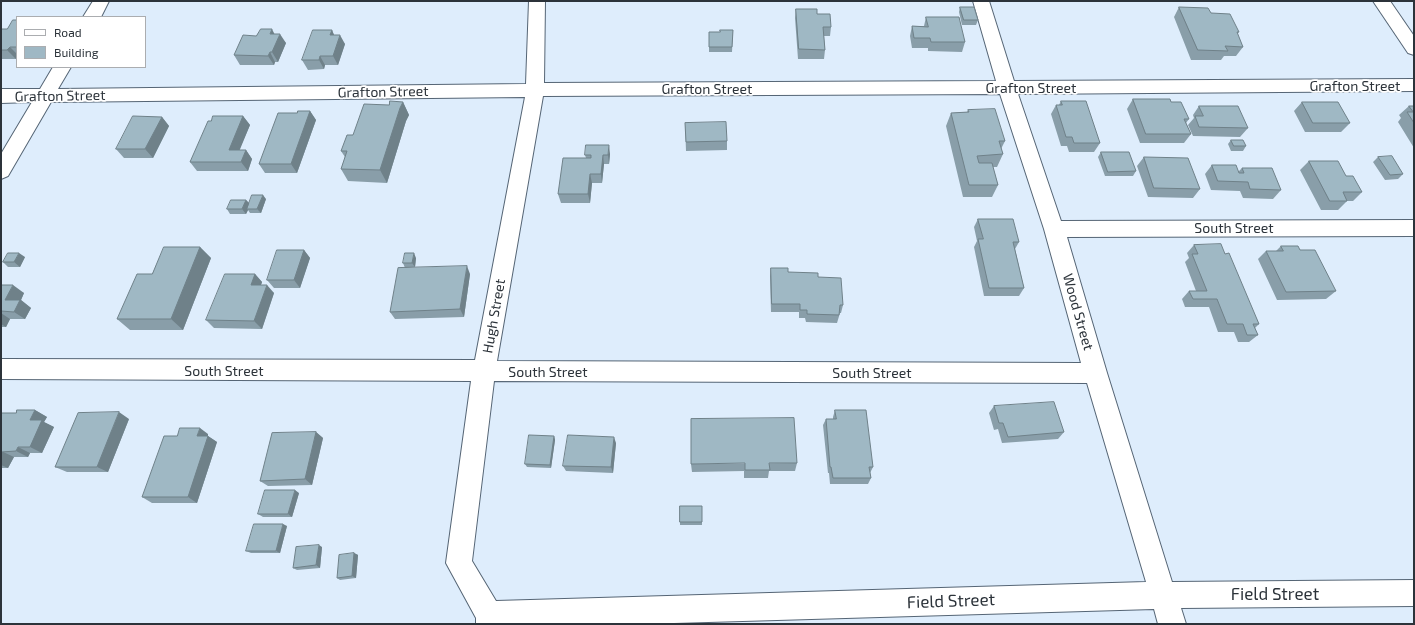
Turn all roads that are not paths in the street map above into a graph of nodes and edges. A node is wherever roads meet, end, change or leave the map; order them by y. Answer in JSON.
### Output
{"nodes":[{"id":1,"x":101,"y":1,"type":"edge"},
{"id":2,"x":537,"y":1,"type":"edge"},
{"id":3,"x":981,"y":1,"type":"edge"},
{"id":4,"x":1381,"y":1,"type":"edge"},
{"id":5,"x":93,"y":16,"type":"edge"},
{"id":6,"x":1414,"y":49,"type":"edge"},
{"id":7,"x":61,"y":68,"type":"edge"},
{"id":8,"x":1414,"y":85,"type":"edge"},
{"id":9,"x":1007,"y":88,"type":"junction"},
{"id":10,"x":535,"y":90,"type":"junction"},
{"id":11,"x":1,"y":96,"type":"edge"},
{"id":12,"x":45,"y":96,"type":"junction"},
{"id":13,"x":1,"y":171,"type":"edge"},
{"id":14,"x":1414,"y":228,"type":"edge"},
{"id":15,"x":1054,"y":229,"type":"junction"},
{"id":16,"x":1,"y":369,"type":"edge"},
{"id":17,"x":484,"y":372,"type":"junction"},
{"id":18,"x":1095,"y":373,"type":"junction"},
{"id":19,"x":1414,"y":593,"type":"edge"},
{"id":20,"x":1164,"y":595,"type":"junction"},
{"id":21,"x":490,"y":619,"type":"edge"},
{"id":22,"x":1172,"y":624,"type":"edge"}],
"edges":[{"from":1,"to":5,"type":"street"},
{"from":2,"to":10,"type":"street","name":"Hugh Street"},
{"from":3,"to":9,"type":"street","name":"Wood Street"},
{"from":4,"to":6,"type":"street"},
{"from":7,"to":12,"type":"street"},
{"from":8,"to":9,"type":"street","name":"Grafton Street"},
{"from":9,"to":10,"type":"street","name":"Grafton Street"},
{"from":9,"to":15,"type":"street","name":"Wood Street"},
{"from":10,"to":12,"type":"street","name":"Grafton Street"},
{"from":10,"to":17,"type":"street","name":"Hugh Street"},
{"from":11,"to":12,"type":"street","name":"Grafton Street"},
{"from":12,"to":13,"type":"street"},
{"from":14,"to":15,"type":"street","name":"South Street"},
{"from":15,"to":18,"type":"street","name":"Wood Street"},
{"from":16,"to":17,"type":"street","name":"South Street"},
{"from":17,"to":18,"type":"street","name":"South Street"},
{"from":17,"to":21,"type":"street","name":"Hugh Street"},
{"from":18,"to":20,"type":"street","name":"Wood Street"},
{"from":19,"to":20,"type":"street","name":"Field Street"},
{"from":20,"to":21,"type":"street","name":"Field Street"},
{"from":20,"to":22,"type":"street","name":"Wood Street"}]}
